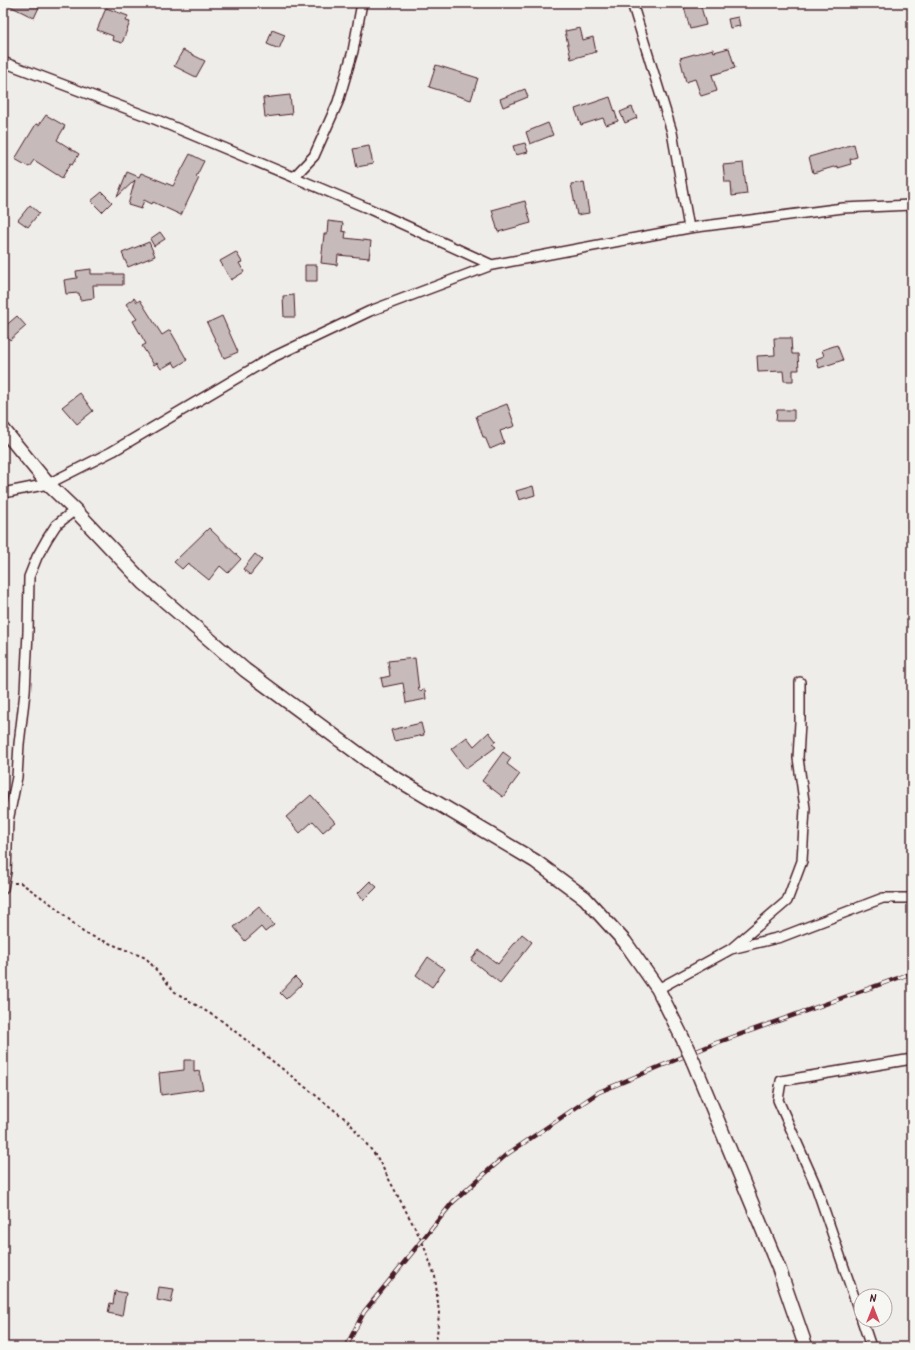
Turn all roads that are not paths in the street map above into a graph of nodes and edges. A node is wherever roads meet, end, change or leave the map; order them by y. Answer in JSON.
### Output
{"nodes":[{"id":1,"x":362,"y":3,"type":"edge"},
{"id":2,"x":632,"y":3,"type":"edge"},
{"id":3,"x":3,"y":62,"type":"edge"},
{"id":4,"x":294,"y":177,"type":"junction"},
{"id":5,"x":912,"y":205,"type":"edge"},
{"id":6,"x":689,"y":228,"type":"junction"},
{"id":7,"x":492,"y":265,"type":"junction"},
{"id":8,"x":3,"y":429,"type":"edge"},
{"id":9,"x":48,"y":484,"type":"junction"},
{"id":10,"x":3,"y":493,"type":"edge"},
{"id":11,"x":75,"y":510,"type":"junction"},
{"id":12,"x":800,"y":682,"type":"dead end"},
{"id":13,"x":3,"y":885,"type":"edge"},
{"id":14,"x":912,"y":898,"type":"edge"},
{"id":15,"x":731,"y":949,"type":"junction"},
{"id":16,"x":658,"y":989,"type":"junction"},
{"id":17,"x":912,"y":1059,"type":"edge"},
{"id":18,"x":853,"y":1294,"type":"edge"},
{"id":19,"x":865,"y":1328,"type":"edge"},
{"id":20,"x":806,"y":1347,"type":"edge"},
{"id":21,"x":871,"y":1347,"type":"edge"}],
"edges":[{"from":1,"to":4,"type":"street"},
{"from":2,"to":6,"type":"street"},
{"from":3,"to":4,"type":"street"},
{"from":4,"to":7,"type":"street"},
{"from":5,"to":6,"type":"street"},
{"from":6,"to":7,"type":"street"},
{"from":7,"to":9,"type":"street"},
{"from":8,"to":9,"type":"main road"},
{"from":9,"to":10,"type":"street"},
{"from":9,"to":11,"type":"main road"},
{"from":11,"to":13,"type":"street"},
{"from":11,"to":16,"type":"main road"},
{"from":12,"to":15,"type":"street"},
{"from":14,"to":15,"type":"street"},
{"from":15,"to":16,"type":"street"},
{"from":16,"to":20,"type":"main road","bridge":true},
{"from":17,"to":18,"type":"street"},
{"from":19,"to":21,"type":"street"}]}
